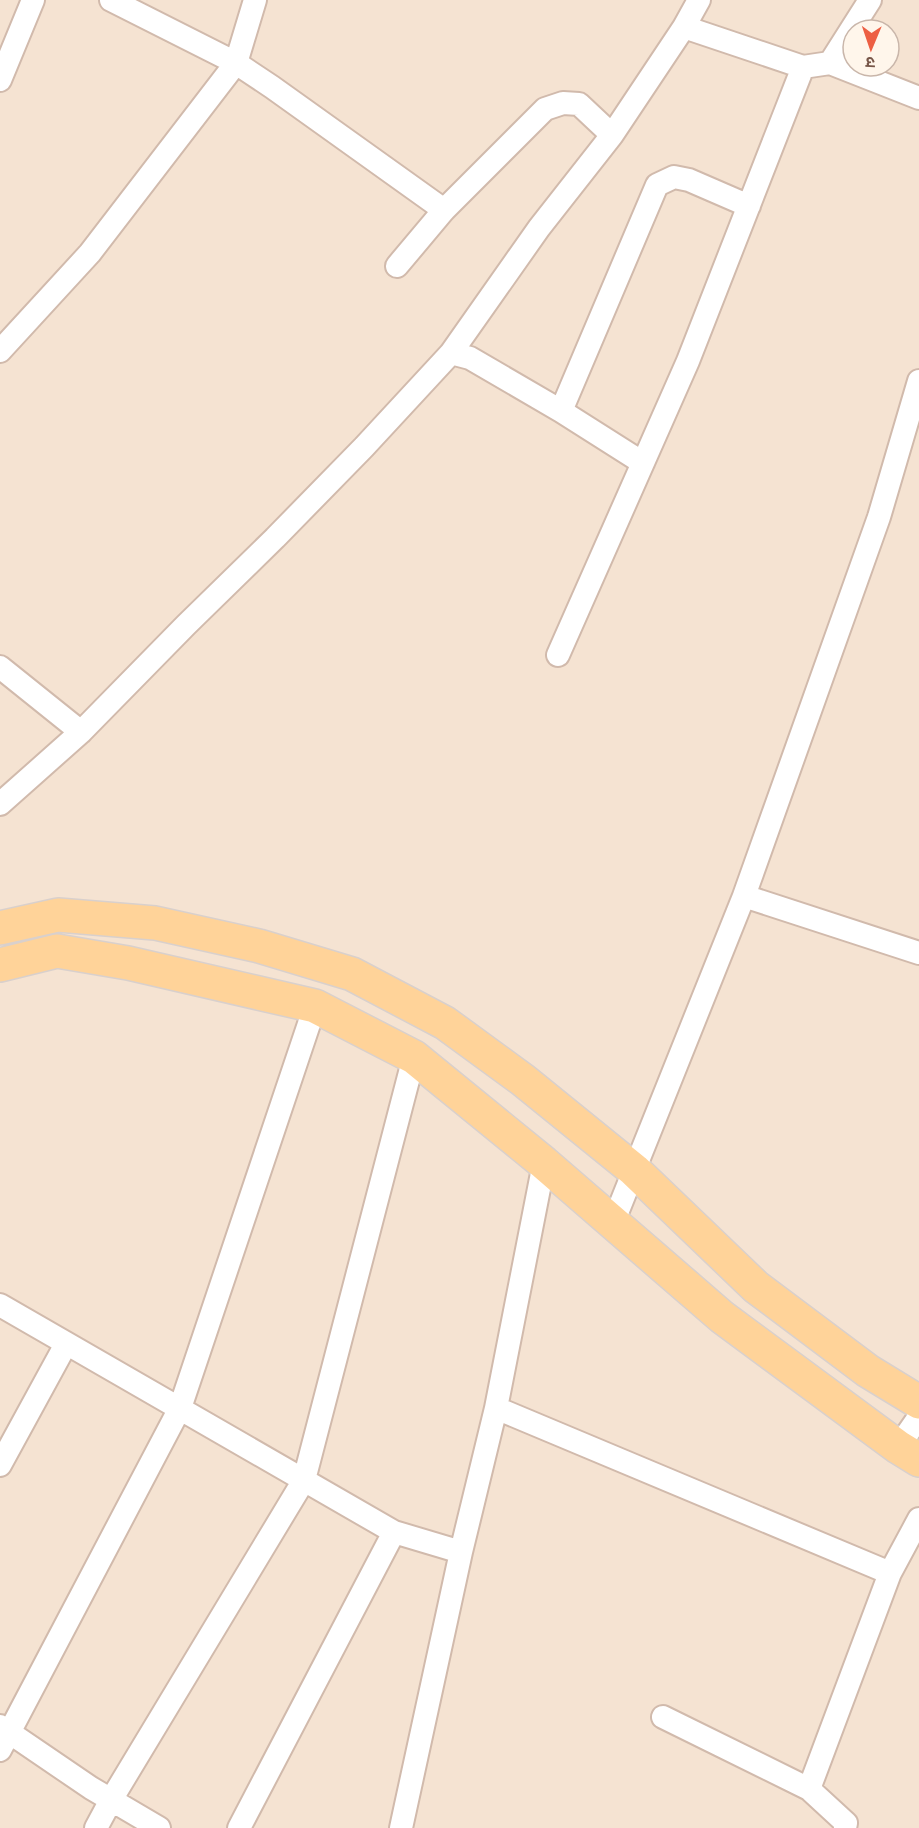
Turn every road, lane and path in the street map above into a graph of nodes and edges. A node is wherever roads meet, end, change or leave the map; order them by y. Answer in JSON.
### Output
{"nodes":[{"id":1,"x":33,"y":0,"type":"edge"},
{"id":2,"x":111,"y":0,"type":"edge"},
{"id":3,"x":255,"y":0,"type":"edge"},
{"id":4,"x":699,"y":0,"type":"edge"},
{"id":5,"x":870,"y":0,"type":"edge"},
{"id":6,"x":684,"y":27,"type":"junction"},
{"id":7,"x":236,"y":63,"type":"junction"},
{"id":8,"x":830,"y":63,"type":"junction"},
{"id":9,"x":803,"y":67,"type":"junction"},
{"id":10,"x":0,"y":80,"type":"edge"},
{"id":11,"x":919,"y":98,"type":"edge"},
{"id":12,"x":612,"y":135,"type":"junction"},
{"id":13,"x":749,"y":206,"type":"junction"},
{"id":14,"x":444,"y":210,"type":"junction"},
{"id":15,"x":397,"y":266,"type":"dead end"},
{"id":16,"x":0,"y":351,"type":"edge"},
{"id":17,"x":451,"y":353,"type":"junction"},
{"id":18,"x":919,"y":381,"type":"edge"},
{"id":19,"x":561,"y":411,"type":"junction"},
{"id":20,"x":643,"y":463,"type":"junction"},
{"id":21,"x":558,"y":655,"type":"dead end"},
{"id":22,"x":0,"y":667,"type":"edge"},
{"id":23,"x":81,"y":732,"type":"junction"},
{"id":24,"x":0,"y":804,"type":"edge"},
{"id":25,"x":744,"y":896,"type":"junction"},
{"id":26,"x":0,"y":928,"type":"edge"},
{"id":27,"x":919,"y":953,"type":"edge"},
{"id":28,"x":0,"y":966,"type":"edge"},
{"id":29,"x":315,"y":1006,"type":"junction"},
{"id":30,"x":414,"y":1057,"type":"junction"},
{"id":31,"x":544,"y":1162,"type":"junction"},
{"id":32,"x":634,"y":1170,"type":"junction"},
{"id":33,"x":613,"y":1222,"type":"junction"},
{"id":34,"x":0,"y":1305,"type":"edge"},
{"id":35,"x":66,"y":1344,"type":"junction"},
{"id":36,"x":919,"y":1402,"type":"edge"},
{"id":37,"x":180,"y":1408,"type":"junction"},
{"id":38,"x":496,"y":1408,"type":"junction"},
{"id":39,"x":919,"y":1417,"type":"edge"},
{"id":40,"x":909,"y":1453,"type":"edge"},
{"id":41,"x":0,"y":1464,"type":"edge"},
{"id":42,"x":304,"y":1480,"type":"junction"},
{"id":43,"x":919,"y":1520,"type":"edge"},
{"id":44,"x":394,"y":1533,"type":"junction"},
{"id":45,"x":462,"y":1552,"type":"junction"},
{"id":46,"x":890,"y":1573,"type":"junction"},
{"id":47,"x":663,"y":1718,"type":"dead end"},
{"id":48,"x":3,"y":1736,"type":"edge"},
{"id":49,"x":809,"y":1789,"type":"junction"},
{"id":50,"x":111,"y":1800,"type":"junction"},
{"id":51,"x":849,"y":1826,"type":"edge"},
{"id":52,"x":96,"y":1828,"type":"edge"},
{"id":53,"x":159,"y":1828,"type":"edge"},
{"id":54,"x":239,"y":1828,"type":"edge"},
{"id":55,"x":401,"y":1828,"type":"edge"}],
"edges":[{"from":1,"to":10,"type":"street"},
{"from":2,"to":7,"type":"street"},
{"from":3,"to":7,"type":"street"},
{"from":4,"to":6,"type":"street"},
{"from":5,"to":8,"type":"street"},
{"from":6,"to":9,"type":"street"},
{"from":6,"to":12,"type":"street"},
{"from":7,"to":14,"type":"street"},
{"from":7,"to":16,"type":"street"},
{"from":8,"to":9,"type":"street"},
{"from":8,"to":11,"type":"street"},
{"from":9,"to":13,"type":"street"},
{"from":12,"to":14,"type":"street"},
{"from":12,"to":17,"type":"street"},
{"from":13,"to":19,"type":"street"},
{"from":13,"to":20,"type":"street"},
{"from":14,"to":15,"type":"street"},
{"from":17,"to":19,"type":"street"},
{"from":17,"to":23,"type":"street"},
{"from":18,"to":25,"type":"street"},
{"from":19,"to":20,"type":"street"},
{"from":20,"to":21,"type":"street"},
{"from":22,"to":23,"type":"street"},
{"from":23,"to":24,"type":"street"},
{"from":25,"to":27,"type":"street"},
{"from":25,"to":32,"type":"street"},
{"from":26,"to":32,"type":"main road"},
{"from":28,"to":29,"type":"main road"},
{"from":29,"to":30,"type":"main road"},
{"from":29,"to":37,"type":"street"},
{"from":30,"to":31,"type":"main road"},
{"from":30,"to":42,"type":"street"},
{"from":31,"to":33,"type":"main road"},
{"from":31,"to":38,"type":"street"},
{"from":32,"to":33,"type":"street"},
{"from":32,"to":36,"type":"main road"},
{"from":33,"to":40,"type":"main road"},
{"from":34,"to":35,"type":"street"},
{"from":35,"to":37,"type":"street"},
{"from":35,"to":41,"type":"street"},
{"from":37,"to":42,"type":"street"},
{"from":37,"to":48,"type":"street"},
{"from":38,"to":45,"type":"street"},
{"from":38,"to":46,"type":"street"},
{"from":39,"to":40,"type":"street"},
{"from":42,"to":44,"type":"street"},
{"from":42,"to":50,"type":"street"},
{"from":43,"to":46,"type":"street"},
{"from":44,"to":45,"type":"street"},
{"from":44,"to":54,"type":"street"},
{"from":45,"to":55,"type":"street"},
{"from":46,"to":49,"type":"street"},
{"from":47,"to":49,"type":"street"},
{"from":48,"to":50,"type":"street"},
{"from":49,"to":51,"type":"street"},
{"from":50,"to":52,"type":"street"},
{"from":50,"to":53,"type":"street"}]}
